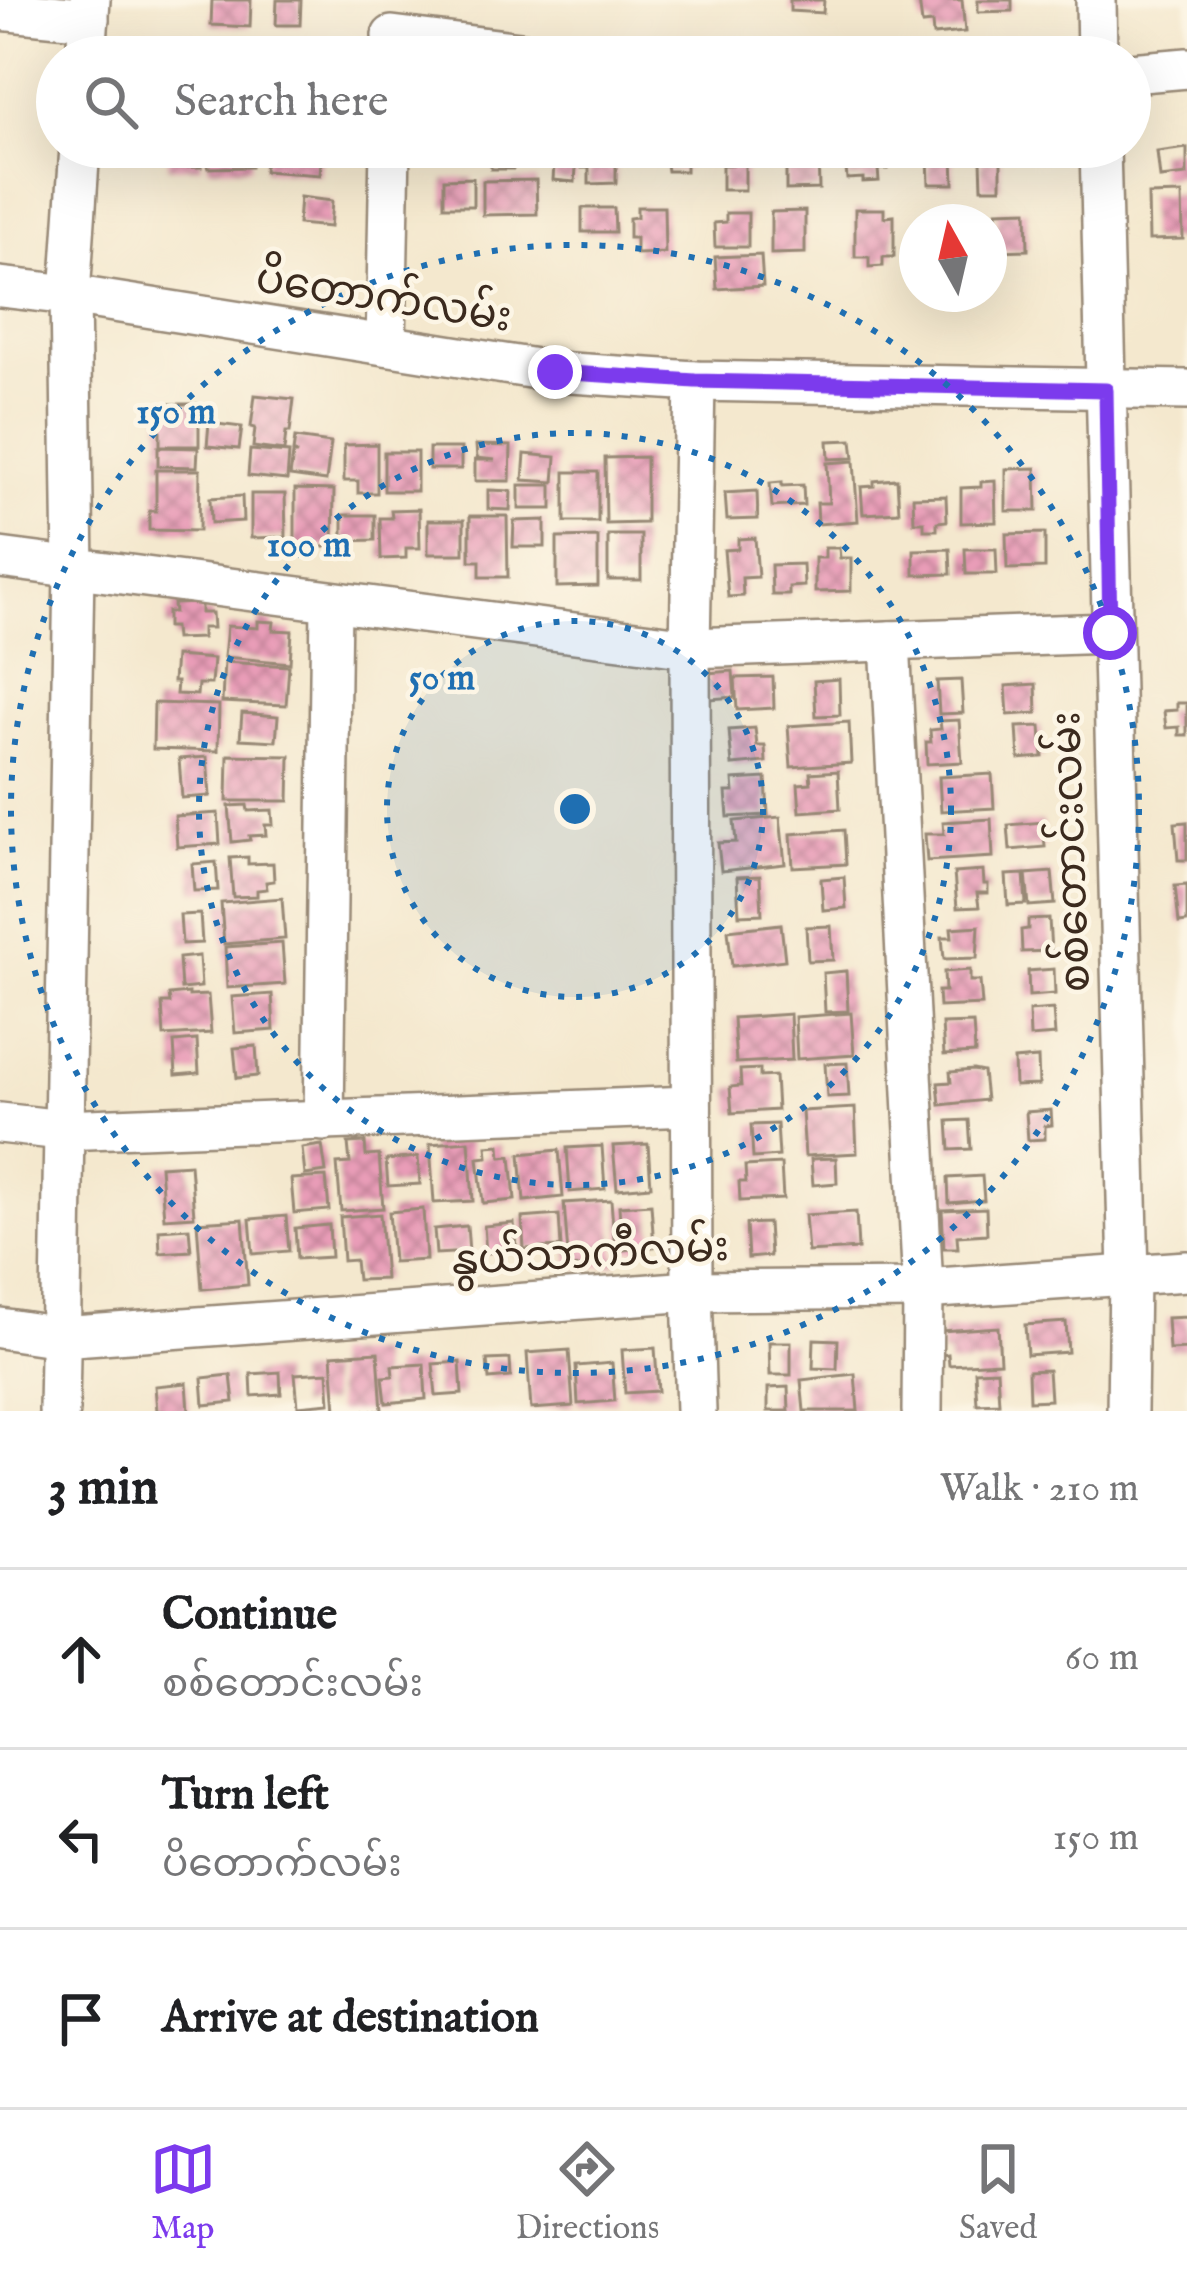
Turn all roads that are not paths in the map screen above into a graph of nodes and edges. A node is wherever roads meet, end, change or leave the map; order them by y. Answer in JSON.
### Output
{"nodes":[{"id":1,"x":1096,"y":0,"type":"edge"},
{"id":2,"x":0,"y":10,"type":"edge"},
{"id":3,"x":88,"y":25,"type":"edge"},
{"id":4,"x":392,"y":31,"type":"edge"},
{"id":5,"x":424,"y":36,"type":"edge"},
{"id":6,"x":1097,"y":36,"type":"edge"},
{"id":7,"x":1187,"y":68,"type":"edge"},
{"id":8,"x":1151,"y":71,"type":"edge"},
{"id":9,"x":79,"y":168,"type":"edge"},
{"id":10,"x":390,"y":168,"type":"edge"},
{"id":11,"x":1101,"y":168,"type":"edge"},
{"id":12,"x":0,"y":287,"type":"edge"},
{"id":13,"x":70,"y":295,"type":"junction"},
{"id":14,"x":386,"y":345,"type":"junction"},
{"id":15,"x":695,"y":381,"type":"junction"},
{"id":16,"x":1106,"y":390,"type":"junction"},
{"id":17,"x":1187,"y":390,"type":"edge"},
{"id":18,"x":0,"y":558,"type":"edge"},
{"id":19,"x":74,"y":570,"type":"junction"},
{"id":20,"x":331,"y":603,"type":"junction"},
{"id":21,"x":1110,"y":633,"type":"junction"},
{"id":22,"x":890,"y":641,"type":"junction"},
{"id":23,"x":690,"y":648,"type":"junction"},
{"id":24,"x":691,"y":1106,"type":"junction"},
{"id":25,"x":324,"y":1120,"type":"junction"},
{"id":26,"x":0,"y":1123,"type":"edge"},
{"id":27,"x":62,"y":1130,"type":"junction"},
{"id":28,"x":1187,"y":1271,"type":"edge"},
{"id":29,"x":1129,"y":1275,"type":"junction"},
{"id":30,"x":923,"y":1289,"type":"junction"},
{"id":31,"x":692,"y":1291,"type":"junction"},
{"id":32,"x":0,"y":1328,"type":"edge"},
{"id":33,"x":60,"y":1337,"type":"junction"},
{"id":34,"x":59,"y":1411,"type":"edge"},
{"id":35,"x":696,"y":1411,"type":"edge"},
{"id":36,"x":922,"y":1411,"type":"edge"},
{"id":37,"x":1127,"y":1411,"type":"edge"}],
"edges":[{"from":1,"to":6,"type":"street"},
{"from":2,"to":3,"type":"street"},
{"from":4,"to":5,"type":"street"},
{"from":7,"to":8,"type":"street"},
{"from":9,"to":13,"type":"street"},
{"from":10,"to":14,"type":"street"},
{"from":11,"to":16,"type":"street","name":"စစ်တောင်းလမ်း"},
{"from":12,"to":13,"type":"street","name":"ပိတောက်လမ်း"},
{"from":13,"to":14,"type":"street","name":"ပိတောက်လမ်း"},
{"from":13,"to":19,"type":"street"},
{"from":14,"to":15,"type":"street","name":"ပိတောက်လမ်း"},
{"from":15,"to":16,"type":"street","name":"ပိတောက်လမ်း"},
{"from":15,"to":23,"type":"street"},
{"from":16,"to":17,"type":"street","name":"ပိတောက်လမ်း"},
{"from":16,"to":21,"type":"street","name":"စစ်တောင်းလမ်း"},
{"from":18,"to":19,"type":"street"},
{"from":19,"to":20,"type":"street"},
{"from":19,"to":27,"type":"street"},
{"from":20,"to":23,"type":"street"},
{"from":20,"to":25,"type":"street"},
{"from":21,"to":22,"type":"street"},
{"from":21,"to":29,"type":"street","name":"စစ်တောင်းလမ်း"},
{"from":22,"to":23,"type":"street"},
{"from":22,"to":30,"type":"street"},
{"from":23,"to":24,"type":"street"},
{"from":24,"to":25,"type":"street"},
{"from":24,"to":31,"type":"street"},
{"from":25,"to":27,"type":"street"},
{"from":26,"to":27,"type":"street"},
{"from":27,"to":33,"type":"street"},
{"from":28,"to":29,"type":"street","name":"နွယ်သာကီလမ်း"},
{"from":29,"to":30,"type":"street","name":"နွယ်သာကီလမ်း"},
{"from":29,"to":37,"type":"street","name":"စစ်တောင်းလမ်း"},
{"from":30,"to":31,"type":"street","name":"နွယ်သာကီလမ်း"},
{"from":30,"to":36,"type":"street"},
{"from":31,"to":33,"type":"street","name":"နွယ်သာကီလမ်း"},
{"from":31,"to":35,"type":"street"},
{"from":32,"to":33,"type":"street","name":"နွယ်သာကီလမ်း"},
{"from":33,"to":34,"type":"street"}]}
